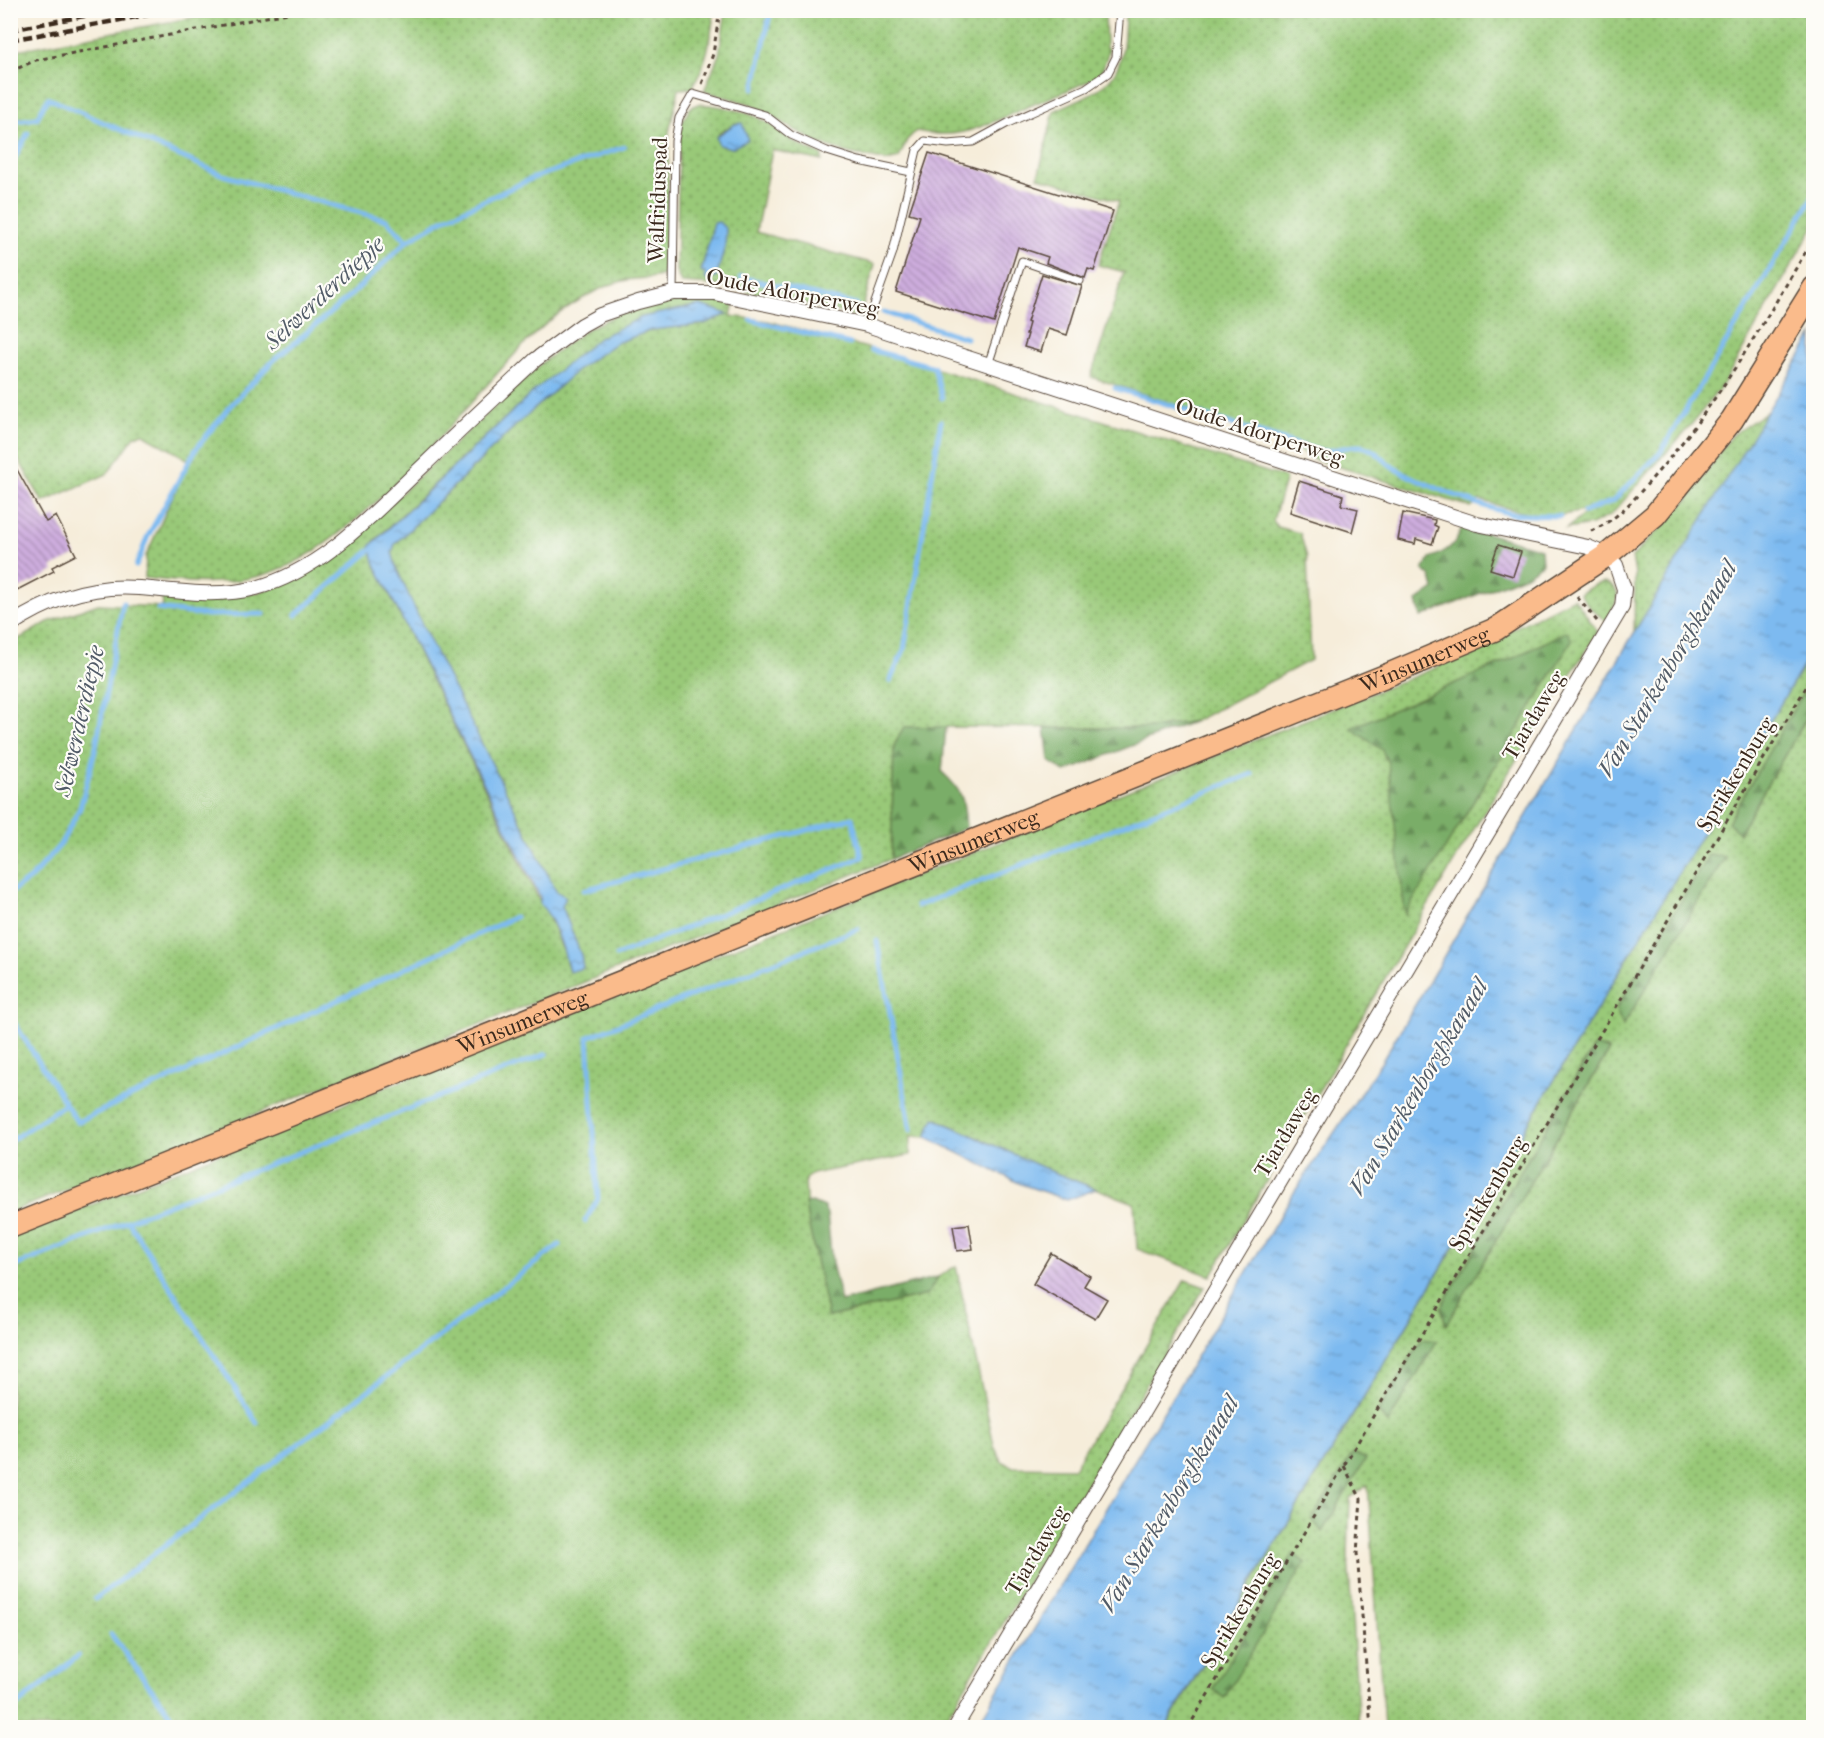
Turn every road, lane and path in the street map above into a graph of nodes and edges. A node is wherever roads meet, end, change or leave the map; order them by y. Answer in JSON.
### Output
{"nodes":[{"id":1,"x":304,"y":10,"type":"edge"},
{"id":2,"x":720,"y":10,"type":"edge"},
{"id":3,"x":1120,"y":10,"type":"edge"},
{"id":4,"x":10,"y":72,"type":"edge"},
{"id":5,"x":693,"y":94,"type":"junction"},
{"id":6,"x":911,"y":172,"type":"junction"},
{"id":7,"x":1814,"y":238,"type":"edge"},
{"id":8,"x":1080,"y":280,"type":"dead end"},
{"id":9,"x":1814,"y":288,"type":"edge"},
{"id":10,"x":673,"y":293,"type":"junction"},
{"id":11,"x":867,"y":325,"type":"junction"},
{"id":12,"x":987,"y":366,"type":"junction"},
{"id":13,"x":1560,"y":541,"type":"junction"},
{"id":14,"x":1607,"y":555,"type":"junction"},
{"id":15,"x":10,"y":625,"type":"edge"},
{"id":16,"x":1814,"y":674,"type":"edge"},
{"id":17,"x":10,"y":1227,"type":"edge"},
{"id":18,"x":1344,"y":1466,"type":"junction"},
{"id":19,"x":955,"y":1728,"type":"edge"},
{"id":20,"x":1188,"y":1728,"type":"edge"},
{"id":21,"x":1371,"y":1728,"type":"edge"}],
"edges":[{"from":1,"to":4,"type":"path"},
{"from":2,"to":5,"type":"path"},
{"from":3,"to":6,"type":"lane"},
{"from":5,"to":6,"type":"lane"},
{"from":5,"to":10,"type":"lane","name":"Walfriduspad"},
{"from":6,"to":11,"type":"lane"},
{"from":7,"to":13,"type":"path"},
{"from":8,"to":12,"type":"lane"},
{"from":9,"to":14,"type":"main road","name":"Winsumerweg"},
{"from":10,"to":11,"type":"street","name":"Oude Adorperweg"},
{"from":10,"to":15,"type":"street","name":"Oude Adorperweg"},
{"from":11,"to":12,"type":"street","name":"Oude Adorperweg"},
{"from":12,"to":13,"type":"street","name":"Oude Adorperweg"},
{"from":13,"to":14,"type":"street","name":"Oude Adorperweg"},
{"from":14,"to":17,"type":"main road","name":"Winsumerweg"},
{"from":14,"to":19,"type":"street","name":"Tjardaweg"},
{"from":16,"to":18,"type":"path","name":"Sprikkenburg"},
{"from":18,"to":20,"type":"path","name":"Sprikkenburg"},
{"from":18,"to":21,"type":"path"}]}
